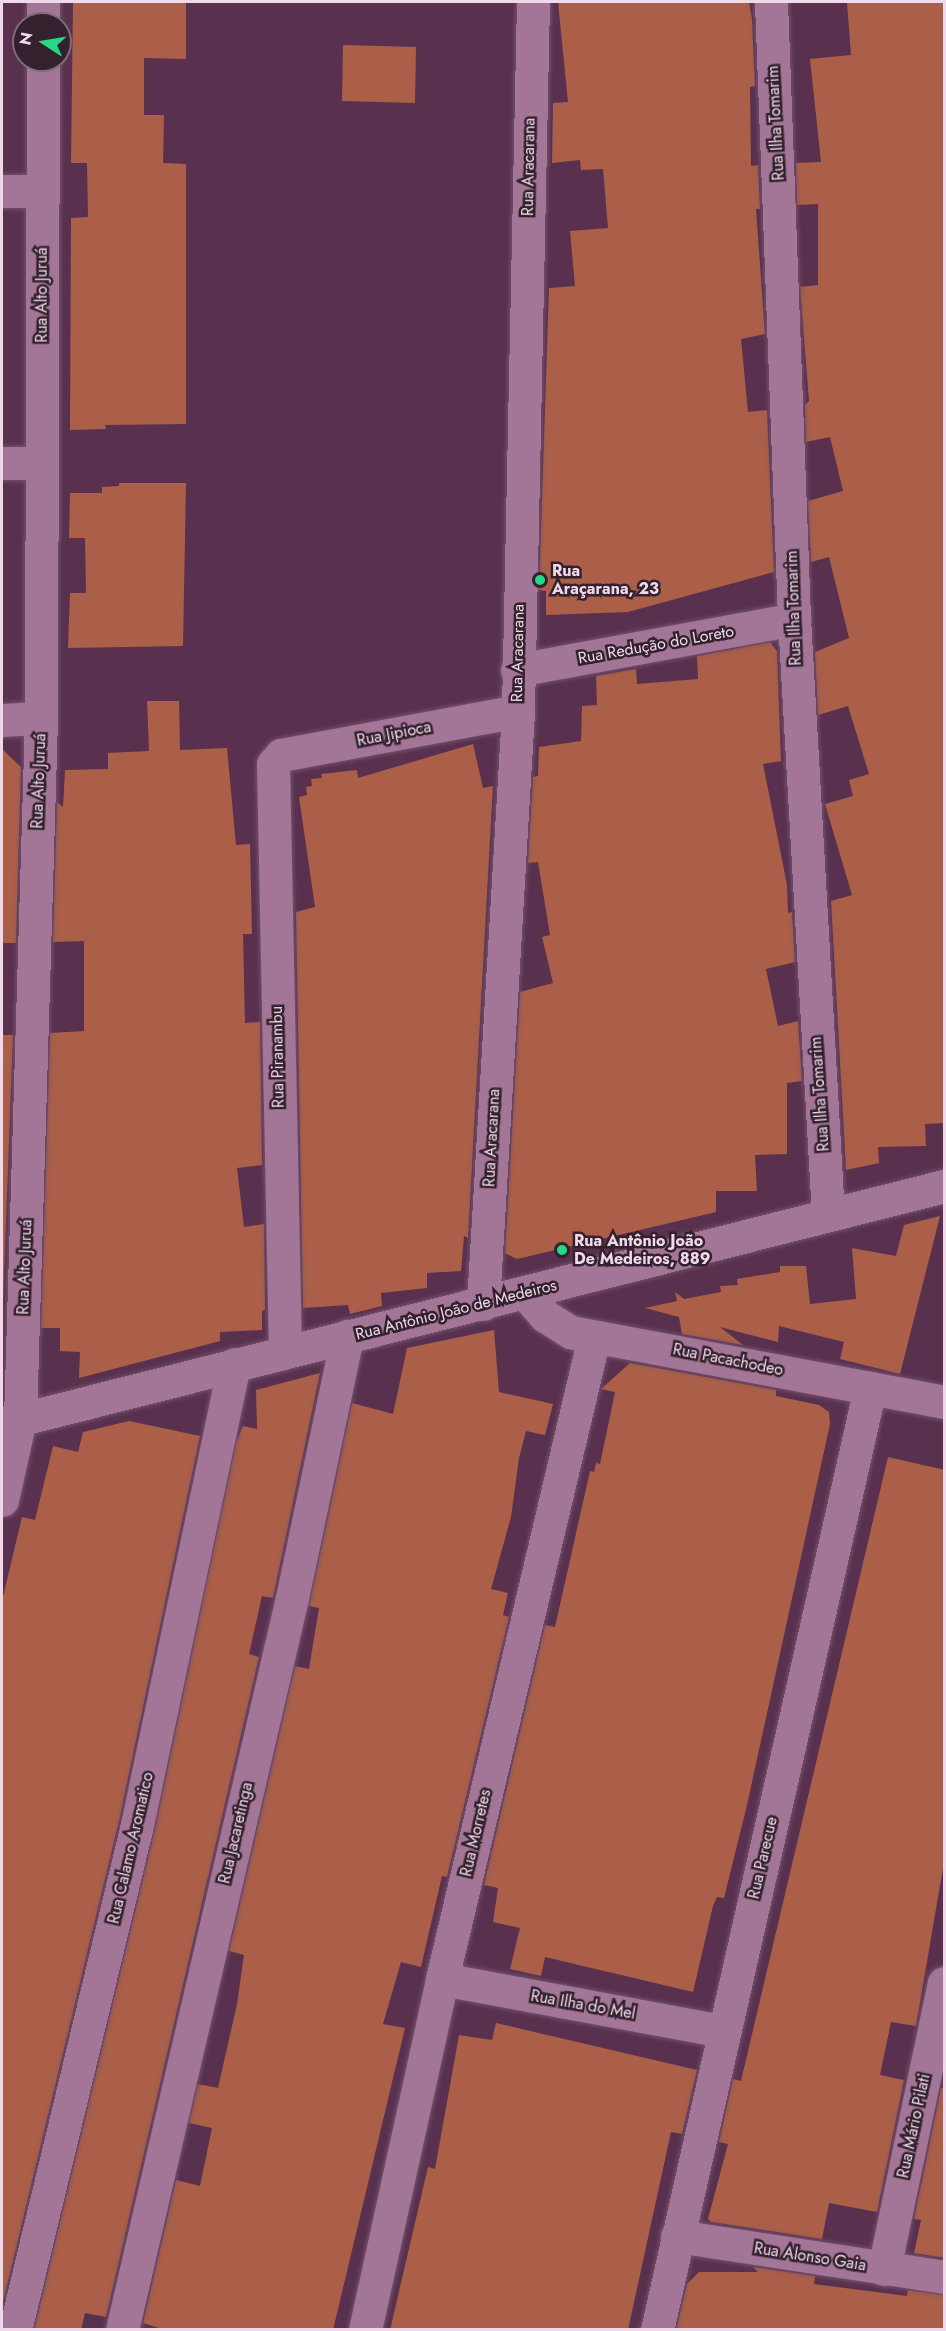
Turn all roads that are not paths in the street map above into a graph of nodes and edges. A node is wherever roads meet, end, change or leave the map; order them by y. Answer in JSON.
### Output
{"nodes":[{"id":1,"x":533,"y":2,"type":"edge"},
{"id":2,"x":771,"y":2,"type":"edge"},
{"id":3,"x":43,"y":72,"type":"edge"},
{"id":4,"x":2,"y":191,"type":"edge"},
{"id":5,"x":42,"y":191,"type":"junction"},
{"id":6,"x":2,"y":463,"type":"edge"},
{"id":7,"x":42,"y":463,"type":"junction"},
{"id":8,"x":794,"y":619,"type":"junction"},
{"id":9,"x":517,"y":670,"type":"junction"},
{"id":10,"x":518,"y":711,"type":"junction"},
{"id":11,"x":41,"y":718,"type":"junction"},
{"id":12,"x":2,"y":720,"type":"edge"},
{"id":13,"x":273,"y":764,"type":"joint"},
{"id":14,"x":945,"y":1186,"type":"edge"},
{"id":15,"x":828,"y":1215,"type":"junction"},
{"id":16,"x":525,"y":1293,"type":"junction"},
{"id":17,"x":483,"y":1304,"type":"junction"},
{"id":18,"x":347,"y":1336,"type":"junction"},
{"id":19,"x":594,"y":1337,"type":"junction"},
{"id":20,"x":285,"y":1352,"type":"junction"},
{"id":21,"x":234,"y":1364,"type":"junction"},
{"id":22,"x":870,"y":1388,"type":"junction"},
{"id":23,"x":945,"y":1402,"type":"edge"},
{"id":24,"x":11,"y":1421,"type":"edge"},
{"id":25,"x":2,"y":1500,"type":"edge"},
{"id":26,"x":442,"y":1979,"type":"junction"},
{"id":27,"x":945,"y":1983,"type":"edge"},
{"id":28,"x":723,"y":2031,"type":"junction"},
{"id":29,"x":677,"y":2236,"type":"junction"},
{"id":30,"x":884,"y":2269,"type":"junction"},
{"id":31,"x":945,"y":2277,"type":"edge"},
{"id":32,"x":15,"y":2330,"type":"edge"},
{"id":33,"x":122,"y":2330,"type":"edge"},
{"id":34,"x":364,"y":2330,"type":"edge"},
{"id":35,"x":657,"y":2330,"type":"edge"}],
"edges":[{"from":1,"to":9,"type":"street","name":"Rua Aracarana"},
{"from":2,"to":8,"type":"street","name":"Rua Ilha Tomarim"},
{"from":3,"to":5,"type":"street","name":"Rua Alto Juruá"},
{"from":4,"to":5,"type":"street"},
{"from":5,"to":7,"type":"street","name":"Rua Alto Juruá"},
{"from":6,"to":7,"type":"street"},
{"from":7,"to":11,"type":"street","name":"Rua Alto Juruá"},
{"from":8,"to":9,"type":"street","name":"Rua Redução do Loreto"},
{"from":8,"to":15,"type":"street","name":"Rua Ilha Tomarim"},
{"from":9,"to":10,"type":"street","name":"Rua Aracarana"},
{"from":10,"to":13,"type":"street","name":"Rua Jipioca"},
{"from":10,"to":17,"type":"street","name":"Rua Aracarana"},
{"from":11,"to":12,"type":"street"},
{"from":11,"to":24,"type":"street","name":"Rua Alto Juruá"},
{"from":13,"to":20,"type":"street","name":"Rua Piranambu"},
{"from":14,"to":15,"type":"street","name":"Rua Antônio João de Medeiros"},
{"from":15,"to":16,"type":"street","name":"Rua Antônio João de Medeiros"},
{"from":16,"to":17,"type":"street","name":"Rua Antônio João de Medeiros"},
{"from":16,"to":19,"type":"street","name":"Rua Pacachodeo"},
{"from":17,"to":18,"type":"street","name":"Rua Antônio João de Medeiros"},
{"from":18,"to":20,"type":"street","name":"Rua Antônio João de Medeiros"},
{"from":18,"to":33,"type":"street","name":"Rua Jacaretinga"},
{"from":19,"to":22,"type":"street","name":"Rua Pacachodeo"},
{"from":19,"to":26,"type":"street","name":"Rua Morretes"},
{"from":20,"to":21,"type":"street","name":"Rua Antônio João de Medeiros"},
{"from":21,"to":24,"type":"street","name":"Rua Antônio João de Medeiros"},
{"from":21,"to":32,"type":"street","name":"Rua Calamo Aromatico"},
{"from":22,"to":23,"type":"street","name":"Rua Pacachodeo"},
{"from":22,"to":28,"type":"street","name":"Rua Parecue"},
{"from":24,"to":25,"type":"street","name":"Rua Alto Juruá"},
{"from":26,"to":28,"type":"street","name":"Rua Ilha do Mel"},
{"from":26,"to":34,"type":"street","name":"Rua Morretes"},
{"from":27,"to":30,"type":"street","name":"Rua Mário Pilati"},
{"from":28,"to":29,"type":"street","name":"Rua Parecue"},
{"from":29,"to":30,"type":"street","name":"Rua Alonso Gaia"},
{"from":29,"to":35,"type":"street","name":"Rua Parecue"},
{"from":30,"to":31,"type":"street","name":"Rua Alonso Gaia"}]}
